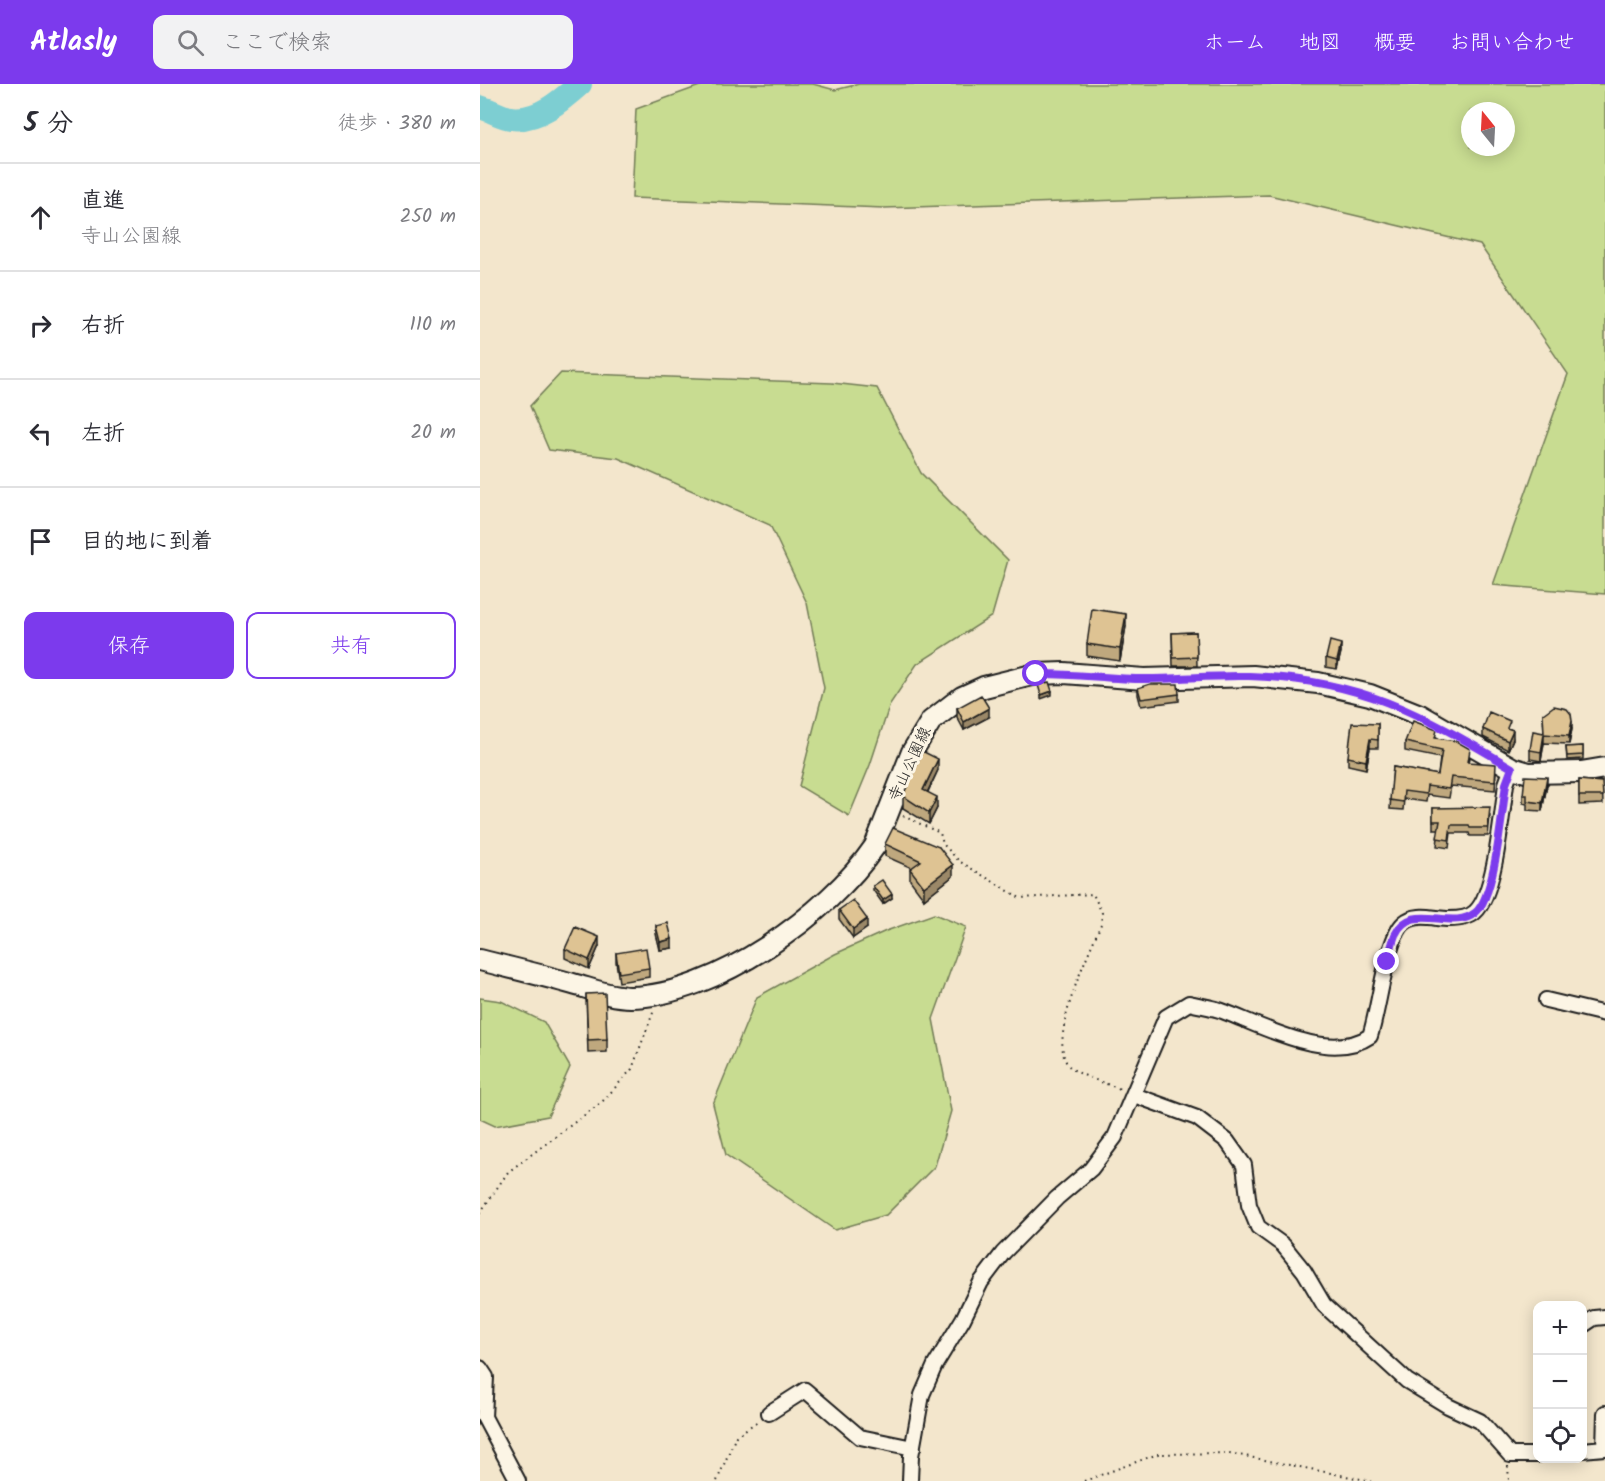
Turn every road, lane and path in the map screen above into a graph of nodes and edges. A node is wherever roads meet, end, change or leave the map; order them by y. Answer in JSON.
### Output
{"nodes":[{"id":1,"x":1512,"y":768,"type":"junction"},
{"id":2,"x":1605,"y":768,"type":"edge"},
{"id":3,"x":889,"y":809,"type":"junction"},
{"id":4,"x":480,"y":960,"type":"edge"},
{"id":5,"x":660,"y":993,"type":"junction"},
{"id":6,"x":1546,"y":1000,"type":"dead end"},
{"id":7,"x":1605,"y":1014,"type":"edge"},
{"id":8,"x":1134,"y":1095,"type":"junction"},
{"id":9,"x":480,"y":1213,"type":"edge"},
{"id":10,"x":1605,"y":1317,"type":"edge"},
{"id":11,"x":1587,"y":1323,"type":"edge"},
{"id":12,"x":480,"y":1368,"type":"edge"},
{"id":13,"x":769,"y":1413,"type":"joint"},
{"id":14,"x":1605,"y":1413,"type":"edge"},
{"id":15,"x":913,"y":1448,"type":"junction"},
{"id":16,"x":1605,"y":1448,"type":"edge"},
{"id":17,"x":1587,"y":1449,"type":"edge"},
{"id":18,"x":1533,"y":1455,"type":"edge"},
{"id":19,"x":518,"y":1481,"type":"edge"},
{"id":20,"x":717,"y":1481,"type":"edge"},
{"id":21,"x":910,"y":1481,"type":"edge"},
{"id":22,"x":1084,"y":1481,"type":"edge"},
{"id":23,"x":1371,"y":1481,"type":"edge"}],
"edges":[{"from":1,"to":2,"type":"main road","name":"寺山公園線"},
{"from":1,"to":3,"type":"main road","name":"寺山公園線"},
{"from":1,"to":8,"type":"street"},
{"from":3,"to":5,"type":"main road","name":"寺山公園線"},
{"from":3,"to":8,"type":"path"},
{"from":4,"to":5,"type":"main road","name":"寺山公園線"},
{"from":5,"to":9,"type":"path"},
{"from":6,"to":7,"type":"street"},
{"from":8,"to":15,"type":"street"},
{"from":8,"to":18,"type":"street"},
{"from":10,"to":11,"type":"street"},
{"from":12,"to":19,"type":"street"},
{"from":13,"to":15,"type":"street"},
{"from":13,"to":20,"type":"path"},
{"from":14,"to":16,"type":"street"},
{"from":15,"to":21,"type":"street"},
{"from":16,"to":17,"type":"street"},
{"from":22,"to":23,"type":"path"}]}
